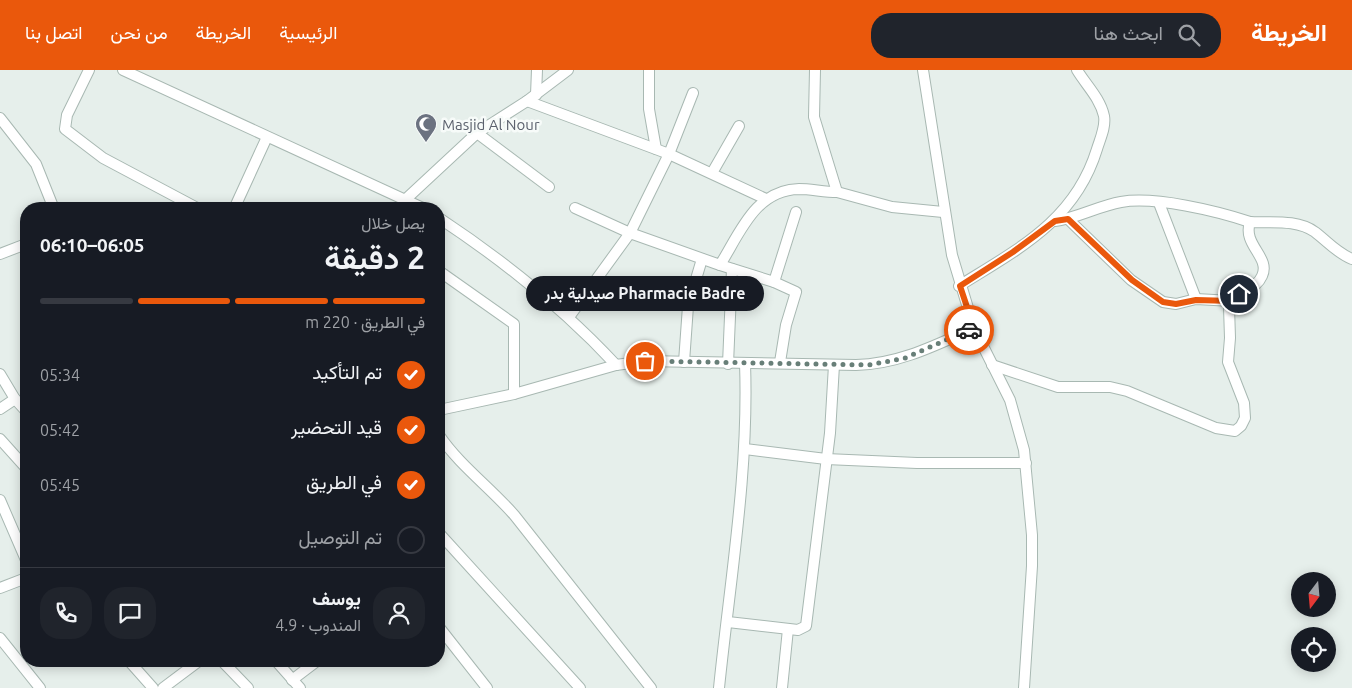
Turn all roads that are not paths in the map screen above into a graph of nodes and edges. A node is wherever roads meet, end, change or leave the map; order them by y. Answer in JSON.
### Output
{"nodes":[{"id":1,"x":89,"y":70,"type":"edge"},
{"id":2,"x":122,"y":70,"type":"edge"},
{"id":3,"x":537,"y":70,"type":"edge"},
{"id":4,"x":568,"y":70,"type":"edge"},
{"id":5,"x":649,"y":70,"type":"edge"},
{"id":6,"x":815,"y":70,"type":"edge"},
{"id":7,"x":923,"y":70,"type":"edge"},
{"id":8,"x":1077,"y":70,"type":"edge"},
{"id":9,"x":693,"y":93,"type":"dead end"},
{"id":10,"x":531,"y":98,"type":"junction"},
{"id":11,"x":0,"y":118,"type":"edge"},
{"id":12,"x":739,"y":126,"type":"dead end"},
{"id":13,"x":477,"y":133,"type":"junction"},
{"id":14,"x":268,"y":137,"type":"junction"},
{"id":15,"x":656,"y":149,"type":"junction"},
{"id":16,"x":669,"y":154,"type":"junction"},
{"id":17,"x":712,"y":172,"type":"junction"},
{"id":18,"x":549,"y":187,"type":"dead end"},
{"id":19,"x":837,"y":192,"type":"junction"},
{"id":20,"x":406,"y":199,"type":"junction"},
{"id":21,"x":766,"y":199,"type":"junction"},
{"id":22,"x":51,"y":202,"type":"edge"},
{"id":23,"x":187,"y":202,"type":"edge"},
{"id":24,"x":237,"y":202,"type":"edge"},
{"id":25,"x":411,"y":202,"type":"edge"},
{"id":26,"x":1159,"y":203,"type":"junction"},
{"id":27,"x":575,"y":208,"type":"dead end"},
{"id":28,"x":796,"y":212,"type":"dead end"},
{"id":29,"x":943,"y":212,"type":"junction"},
{"id":30,"x":1068,"y":219,"type":"junction"},
{"id":31,"x":1055,"y":221,"type":"junction"},
{"id":32,"x":445,"y":222,"type":"edge"},
{"id":33,"x":1250,"y":222,"type":"junction"},
{"id":34,"x":630,"y":233,"type":"junction"},
{"id":35,"x":20,"y":246,"type":"edge"},
{"id":36,"x":0,"y":254,"type":"edge"},
{"id":37,"x":702,"y":259,"type":"junction"},
{"id":38,"x":1352,"y":260,"type":"edge"},
{"id":39,"x":720,"y":265,"type":"junction"},
{"id":40,"x":732,"y":269,"type":"junction"},
{"id":41,"x":445,"y":274,"type":"edge"},
{"id":42,"x":774,"y":282,"type":"junction"},
{"id":43,"x":960,"y":286,"type":"junction"},
{"id":44,"x":1196,"y":300,"type":"junction"},
{"id":45,"x":1232,"y":301,"type":"junction"},
{"id":46,"x":569,"y":317,"type":"junction"},
{"id":47,"x":974,"y":328,"type":"junction"},
{"id":48,"x":684,"y":362,"type":"junction"},
{"id":49,"x":780,"y":362,"type":"junction"},
{"id":50,"x":745,"y":363,"type":"junction"},
{"id":51,"x":728,"y":364,"type":"junction"},
{"id":52,"x":616,"y":365,"type":"junction"},
{"id":53,"x":834,"y":365,"type":"junction"},
{"id":54,"x":992,"y":365,"type":"junction"},
{"id":55,"x":0,"y":374,"type":"edge"},
{"id":56,"x":514,"y":394,"type":"junction"},
{"id":57,"x":15,"y":399,"type":"junction"},
{"id":58,"x":20,"y":404,"type":"edge"},
{"id":59,"x":0,"y":409,"type":"edge"},
{"id":60,"x":445,"y":409,"type":"edge"},
{"id":61,"x":0,"y":439,"type":"edge"},
{"id":62,"x":445,"y":443,"type":"edge"},
{"id":63,"x":744,"y":450,"type":"junction"},
{"id":64,"x":826,"y":459,"type":"junction"},
{"id":65,"x":20,"y":461,"type":"edge"},
{"id":66,"x":1026,"y":463,"type":"junction"},
{"id":67,"x":0,"y":500,"type":"edge"},
{"id":68,"x":445,"y":540,"type":"edge"},
{"id":69,"x":20,"y":546,"type":"edge"},
{"id":70,"x":20,"y":580,"type":"edge"},
{"id":71,"x":0,"y":588,"type":"edge"},
{"id":72,"x":728,"y":622,"type":"junction"},
{"id":73,"x":788,"y":629,"type":"junction"},
{"id":74,"x":445,"y":635,"type":"edge"},
{"id":75,"x":0,"y":638,"type":"edge"},
{"id":76,"x":20,"y":663,"type":"edge"},
{"id":77,"x":23,"y":667,"type":"edge"},
{"id":78,"x":134,"y":667,"type":"edge"},
{"id":79,"x":191,"y":667,"type":"edge"},
{"id":80,"x":228,"y":667,"type":"edge"},
{"id":81,"x":281,"y":667,"type":"edge"},
{"id":82,"x":309,"y":667,"type":"edge"},
{"id":83,"x":292,"y":680,"type":"junction"},
{"id":84,"x":40,"y":688,"type":"edge"},
{"id":85,"x":153,"y":688,"type":"edge"},
{"id":86,"x":163,"y":688,"type":"edge"},
{"id":87,"x":248,"y":688,"type":"edge"},
{"id":88,"x":300,"y":688,"type":"edge"},
{"id":89,"x":487,"y":688,"type":"edge"},
{"id":90,"x":580,"y":688,"type":"edge"},
{"id":91,"x":652,"y":688,"type":"edge"},
{"id":92,"x":719,"y":688,"type":"edge"},
{"id":93,"x":782,"y":688,"type":"edge"},
{"id":94,"x":1024,"y":688,"type":"edge"}],
"edges":[{"from":1,"to":23,"type":"street"},
{"from":2,"to":14,"type":"street"},
{"from":3,"to":10,"type":"street"},
{"from":4,"to":10,"type":"street"},
{"from":5,"to":15,"type":"street"},
{"from":6,"to":19,"type":"street"},
{"from":7,"to":29,"type":"street"},
{"from":8,"to":31,"type":"street"},
{"from":9,"to":16,"type":"street"},
{"from":10,"to":13,"type":"street"},
{"from":10,"to":15,"type":"street"},
{"from":11,"to":22,"type":"street"},
{"from":12,"to":17,"type":"street"},
{"from":13,"to":18,"type":"street"},
{"from":13,"to":20,"type":"street"},
{"from":14,"to":20,"type":"street"},
{"from":14,"to":24,"type":"street"},
{"from":15,"to":16,"type":"street"},
{"from":16,"to":17,"type":"street"},
{"from":16,"to":34,"type":"street"},
{"from":17,"to":21,"type":"street"},
{"from":19,"to":21,"type":"street"},
{"from":19,"to":29,"type":"street"},
{"from":20,"to":25,"type":"street"},
{"from":21,"to":39,"type":"street"},
{"from":26,"to":30,"type":"street"},
{"from":26,"to":33,"type":"street"},
{"from":26,"to":44,"type":"street"},
{"from":27,"to":34,"type":"street"},
{"from":28,"to":42,"type":"street"},
{"from":29,"to":43,"type":"street"},
{"from":30,"to":31,"type":"street"},
{"from":30,"to":44,"type":"street"},
{"from":31,"to":43,"type":"street"},
{"from":32,"to":46,"type":"street"},
{"from":33,"to":38,"type":"street"},
{"from":33,"to":45,"type":"street"},
{"from":34,"to":37,"type":"street"},
{"from":34,"to":46,"type":"street"},
{"from":35,"to":36,"type":"street"},
{"from":37,"to":39,"type":"street"},
{"from":37,"to":48,"type":"street"},
{"from":39,"to":40,"type":"street"},
{"from":40,"to":42,"type":"street"},
{"from":40,"to":51,"type":"street"},
{"from":41,"to":56,"type":"street"},
{"from":42,"to":49,"type":"street"},
{"from":43,"to":47,"type":"street"},
{"from":44,"to":45,"type":"street"},
{"from":45,"to":54,"type":"street"},
{"from":46,"to":52,"type":"street"},
{"from":47,"to":53,"type":"street"},
{"from":47,"to":54,"type":"street"},
{"from":48,"to":51,"type":"street"},
{"from":48,"to":52,"type":"street"},
{"from":49,"to":50,"type":"street"},
{"from":49,"to":53,"type":"street"},
{"from":50,"to":51,"type":"street"},
{"from":50,"to":63,"type":"street"},
{"from":52,"to":56,"type":"street"},
{"from":53,"to":64,"type":"street"},
{"from":54,"to":66,"type":"street"},
{"from":55,"to":57,"type":"street"},
{"from":56,"to":60,"type":"street"},
{"from":57,"to":58,"type":"street"},
{"from":57,"to":59,"type":"street"},
{"from":61,"to":65,"type":"street"},
{"from":62,"to":91,"type":"street"},
{"from":63,"to":64,"type":"street"},
{"from":63,"to":72,"type":"street"},
{"from":64,"to":66,"type":"street"},
{"from":64,"to":73,"type":"street"},
{"from":66,"to":94,"type":"street"},
{"from":67,"to":69,"type":"street"},
{"from":68,"to":90,"type":"street"},
{"from":70,"to":71,"type":"street"},
{"from":72,"to":73,"type":"street"},
{"from":72,"to":92,"type":"street"},
{"from":73,"to":93,"type":"street"},
{"from":74,"to":89,"type":"street"},
{"from":75,"to":76,"type":"street"},
{"from":77,"to":84,"type":"street"},
{"from":78,"to":85,"type":"street"},
{"from":79,"to":86,"type":"street"},
{"from":80,"to":87,"type":"street"},
{"from":81,"to":83,"type":"street"},
{"from":82,"to":83,"type":"street"},
{"from":83,"to":88,"type":"street"}]}
